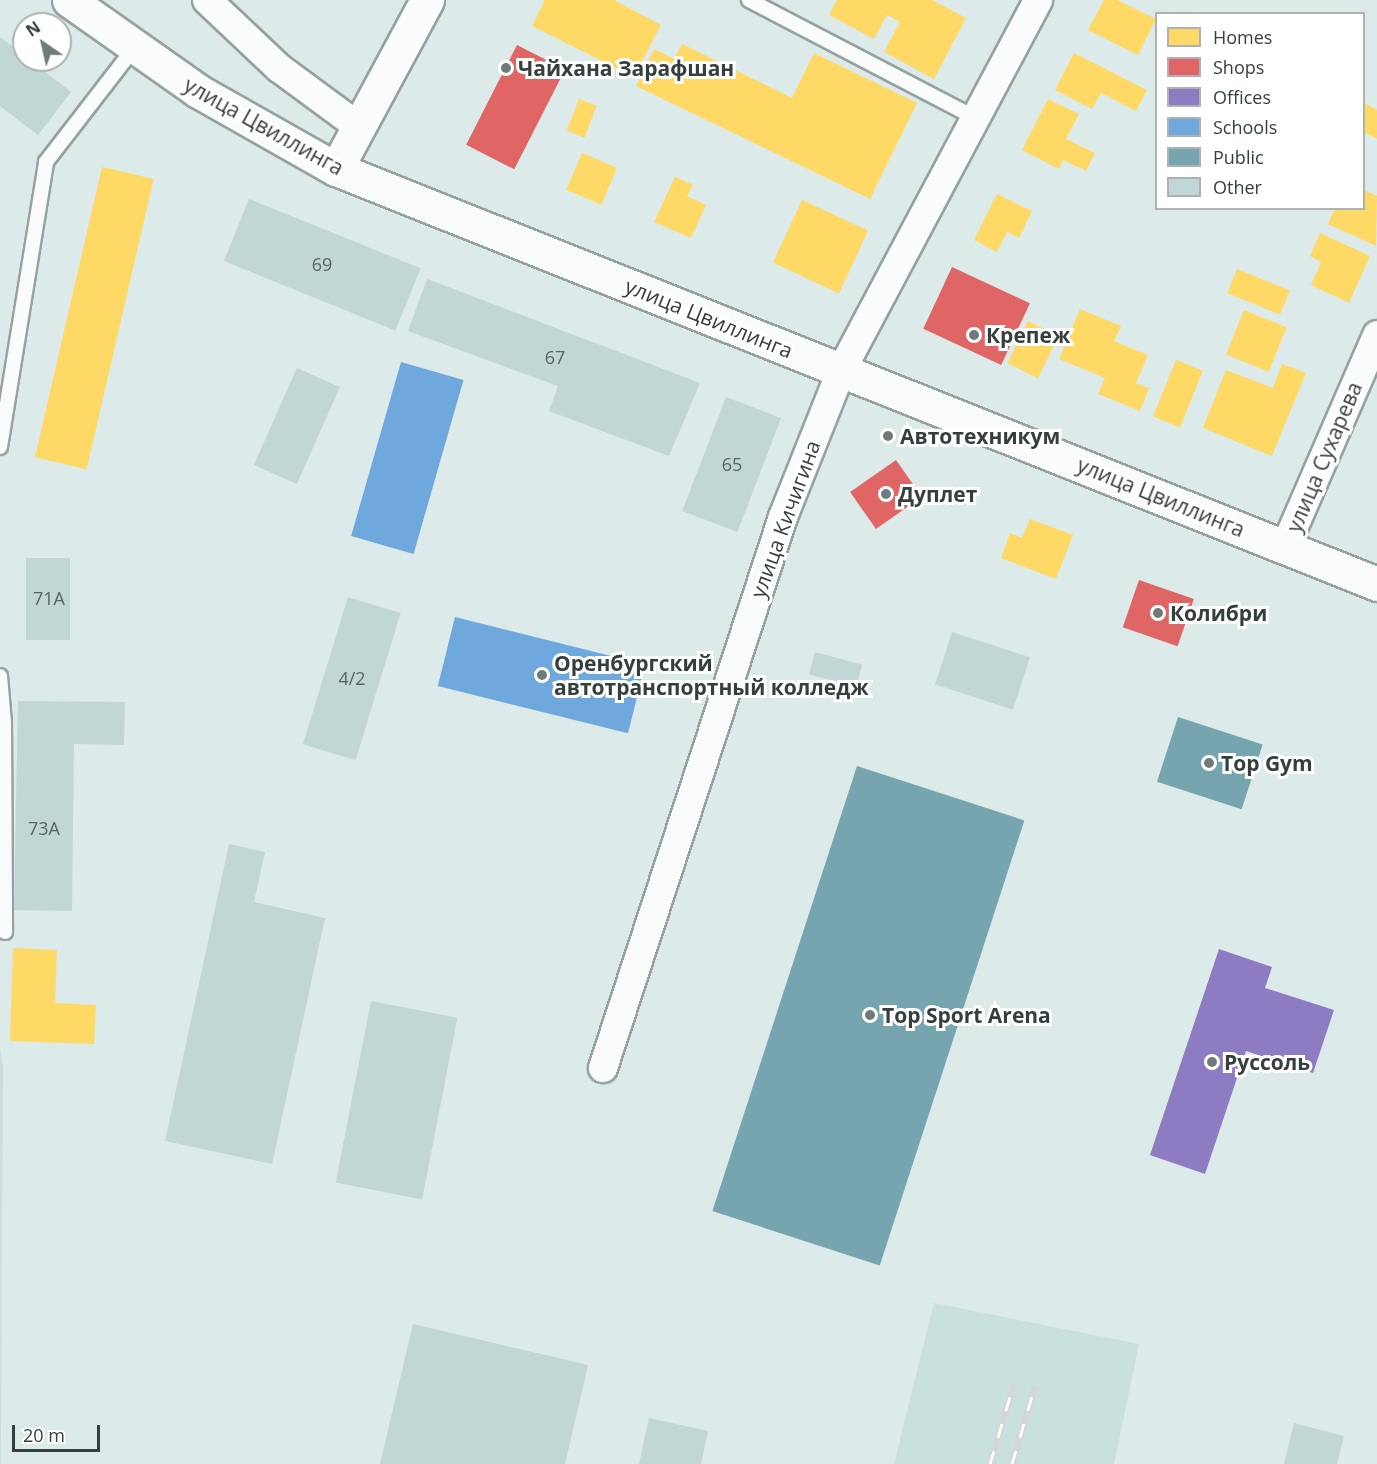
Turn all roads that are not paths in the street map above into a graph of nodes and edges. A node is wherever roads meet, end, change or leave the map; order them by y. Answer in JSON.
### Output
{"nodes":[{"id":1,"x":69,"y":0,"type":"edge"},
{"id":2,"x":207,"y":0,"type":"edge"},
{"id":3,"x":427,"y":0,"type":"edge"},
{"id":4,"x":749,"y":0,"type":"edge"},
{"id":5,"x":1038,"y":0,"type":"edge"},
{"id":6,"x":134,"y":48,"type":"junction"},
{"id":7,"x":976,"y":118,"type":"junction"},
{"id":8,"x":358,"y":127,"type":"junction"},
{"id":9,"x":336,"y":169,"type":"junction"},
{"id":10,"x":1377,"y":335,"type":"edge"},
{"id":11,"x":841,"y":371,"type":"junction"},
{"id":12,"x":0,"y":447,"type":"edge"},
{"id":13,"x":1285,"y":547,"type":"junction"},
{"id":14,"x":1377,"y":584,"type":"edge"},
{"id":15,"x":0,"y":676,"type":"edge"},
{"id":16,"x":5,"y":932,"type":"dead end"},
{"id":17,"x":603,"y":1068,"type":"dead end"}],
"edges":[{"from":1,"to":6,"type":"main road","name":"улица Цвиллинга"},
{"from":2,"to":8,"type":"street"},
{"from":3,"to":8,"type":"main road"},
{"from":4,"to":7,"type":"lane"},
{"from":5,"to":7,"type":"street","name":"улица Кичигина"},
{"from":6,"to":9,"type":"main road","name":"улица Цвиллинга"},
{"from":6,"to":12,"type":"lane"},
{"from":7,"to":11,"type":"street","name":"улица Кичигина"},
{"from":8,"to":9,"type":"main road"},
{"from":9,"to":11,"type":"main road","name":"улица Цвиллинга"},
{"from":10,"to":13,"type":"street","name":"улица Сухарева"},
{"from":11,"to":13,"type":"main road","name":"улица Цвиллинга"},
{"from":11,"to":17,"type":"street","name":"улица Кичигина"},
{"from":13,"to":14,"type":"main road","name":"улица Цвиллинга"},
{"from":15,"to":16,"type":"lane"}]}
